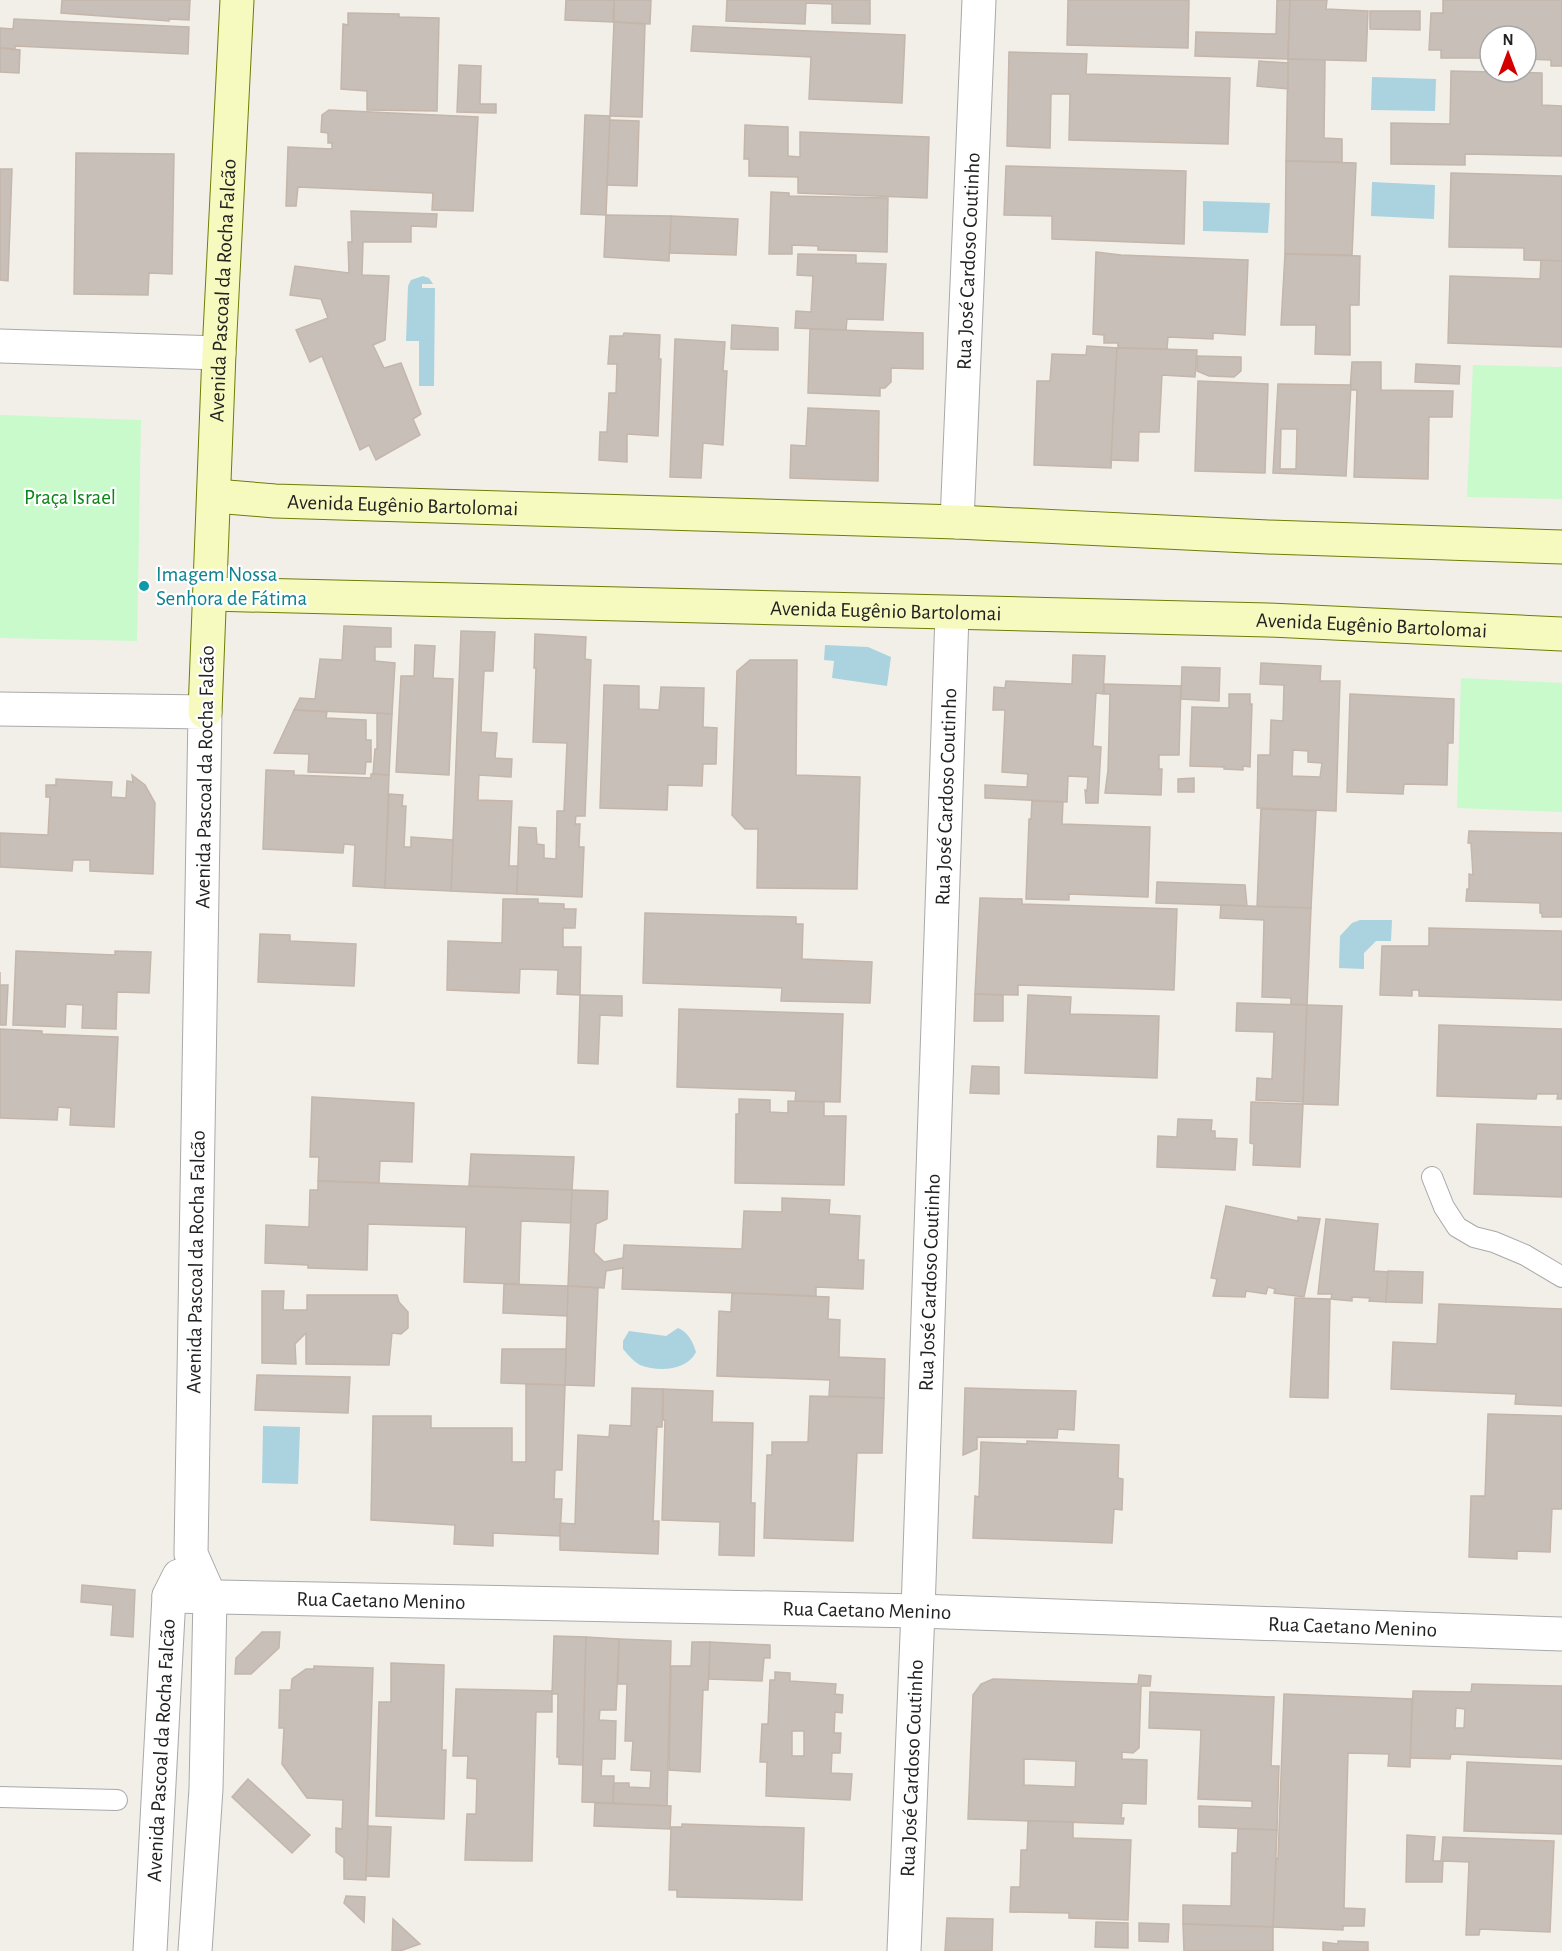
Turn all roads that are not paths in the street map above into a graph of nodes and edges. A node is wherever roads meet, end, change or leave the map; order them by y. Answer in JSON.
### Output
{"nodes":[{"id":1,"x":237,"y":0,"type":"edge"},
{"id":2,"x":980,"y":0,"type":"edge"},
{"id":3,"x":0,"y":346,"type":"edge"},
{"id":4,"x":219,"y":353,"type":"junction"},
{"id":5,"x":214,"y":496,"type":"junction"},
{"id":6,"x":957,"y":522,"type":"junction"},
{"id":7,"x":1562,"y":547,"type":"edge"},
{"id":8,"x":210,"y":594,"type":"junction"},
{"id":9,"x":952,"y":614,"type":"junction"},
{"id":10,"x":1562,"y":634,"type":"edge"},
{"id":11,"x":0,"y":709,"type":"edge"},
{"id":12,"x":205,"y":712,"type":"junction"},
{"id":13,"x":1432,"y":1178,"type":"dead end"},
{"id":14,"x":1562,"y":1277,"type":"edge"},
{"id":15,"x":191,"y":1554,"type":"junction"},
{"id":16,"x":169,"y":1596,"type":"junction"},
{"id":17,"x":210,"y":1597,"type":"junction"},
{"id":18,"x":918,"y":1611,"type":"junction"},
{"id":19,"x":1562,"y":1634,"type":"edge"},
{"id":20,"x":0,"y":1797,"type":"edge"},
{"id":21,"x":117,"y":1800,"type":"dead end"},
{"id":22,"x":150,"y":1951,"type":"edge"},
{"id":23,"x":195,"y":1951,"type":"edge"},
{"id":24,"x":904,"y":1951,"type":"edge"}],
"edges":[{"from":1,"to":4,"type":"street","name":"Avenida Pascoal da Rocha Falcão"},
{"from":2,"to":6,"type":"street","name":"Rua José Cardoso Coutinho"},
{"from":3,"to":4,"type":"street"},
{"from":4,"to":5,"type":"street","name":"Avenida Pascoal da Rocha Falcão"},
{"from":5,"to":6,"type":"street","name":"Avenida Eugênio Bartolomai"},
{"from":5,"to":8,"type":"street","name":"Avenida Pascoal da Rocha Falcão"},
{"from":6,"to":7,"type":"street","name":"Avenida Eugênio Bartolomai"},
{"from":8,"to":9,"type":"street","name":"Avenida Eugênio Bartolomai"},
{"from":8,"to":12,"type":"street","name":"Avenida Pascoal da Rocha Falcão"},
{"from":9,"to":10,"type":"street","name":"Avenida Eugênio Bartolomai"},
{"from":9,"to":18,"type":"street","name":"Rua José Cardoso Coutinho"},
{"from":11,"to":12,"type":"street"},
{"from":12,"to":15,"type":"street","name":"Avenida Pascoal da Rocha Falcão"},
{"from":13,"to":14,"type":"lane"},
{"from":15,"to":16,"type":"street","name":"Avenida Pascoal da Rocha Falcão"},
{"from":15,"to":17,"type":"street","name":"Avenida Pascoal da Rocha Falcão"},
{"from":16,"to":17,"type":"street","name":"Rua Caetano Menino"},
{"from":16,"to":22,"type":"street","name":"Avenida Pascoal da Rocha Falcão"},
{"from":17,"to":18,"type":"street","name":"Rua Caetano Menino"},
{"from":17,"to":23,"type":"street","name":"Avenida Pascoal da Rocha Falcão"},
{"from":18,"to":19,"type":"street","name":"Rua Caetano Menino"},
{"from":18,"to":24,"type":"street","name":"Rua José Cardoso Coutinho"},
{"from":20,"to":21,"type":"lane"}]}
